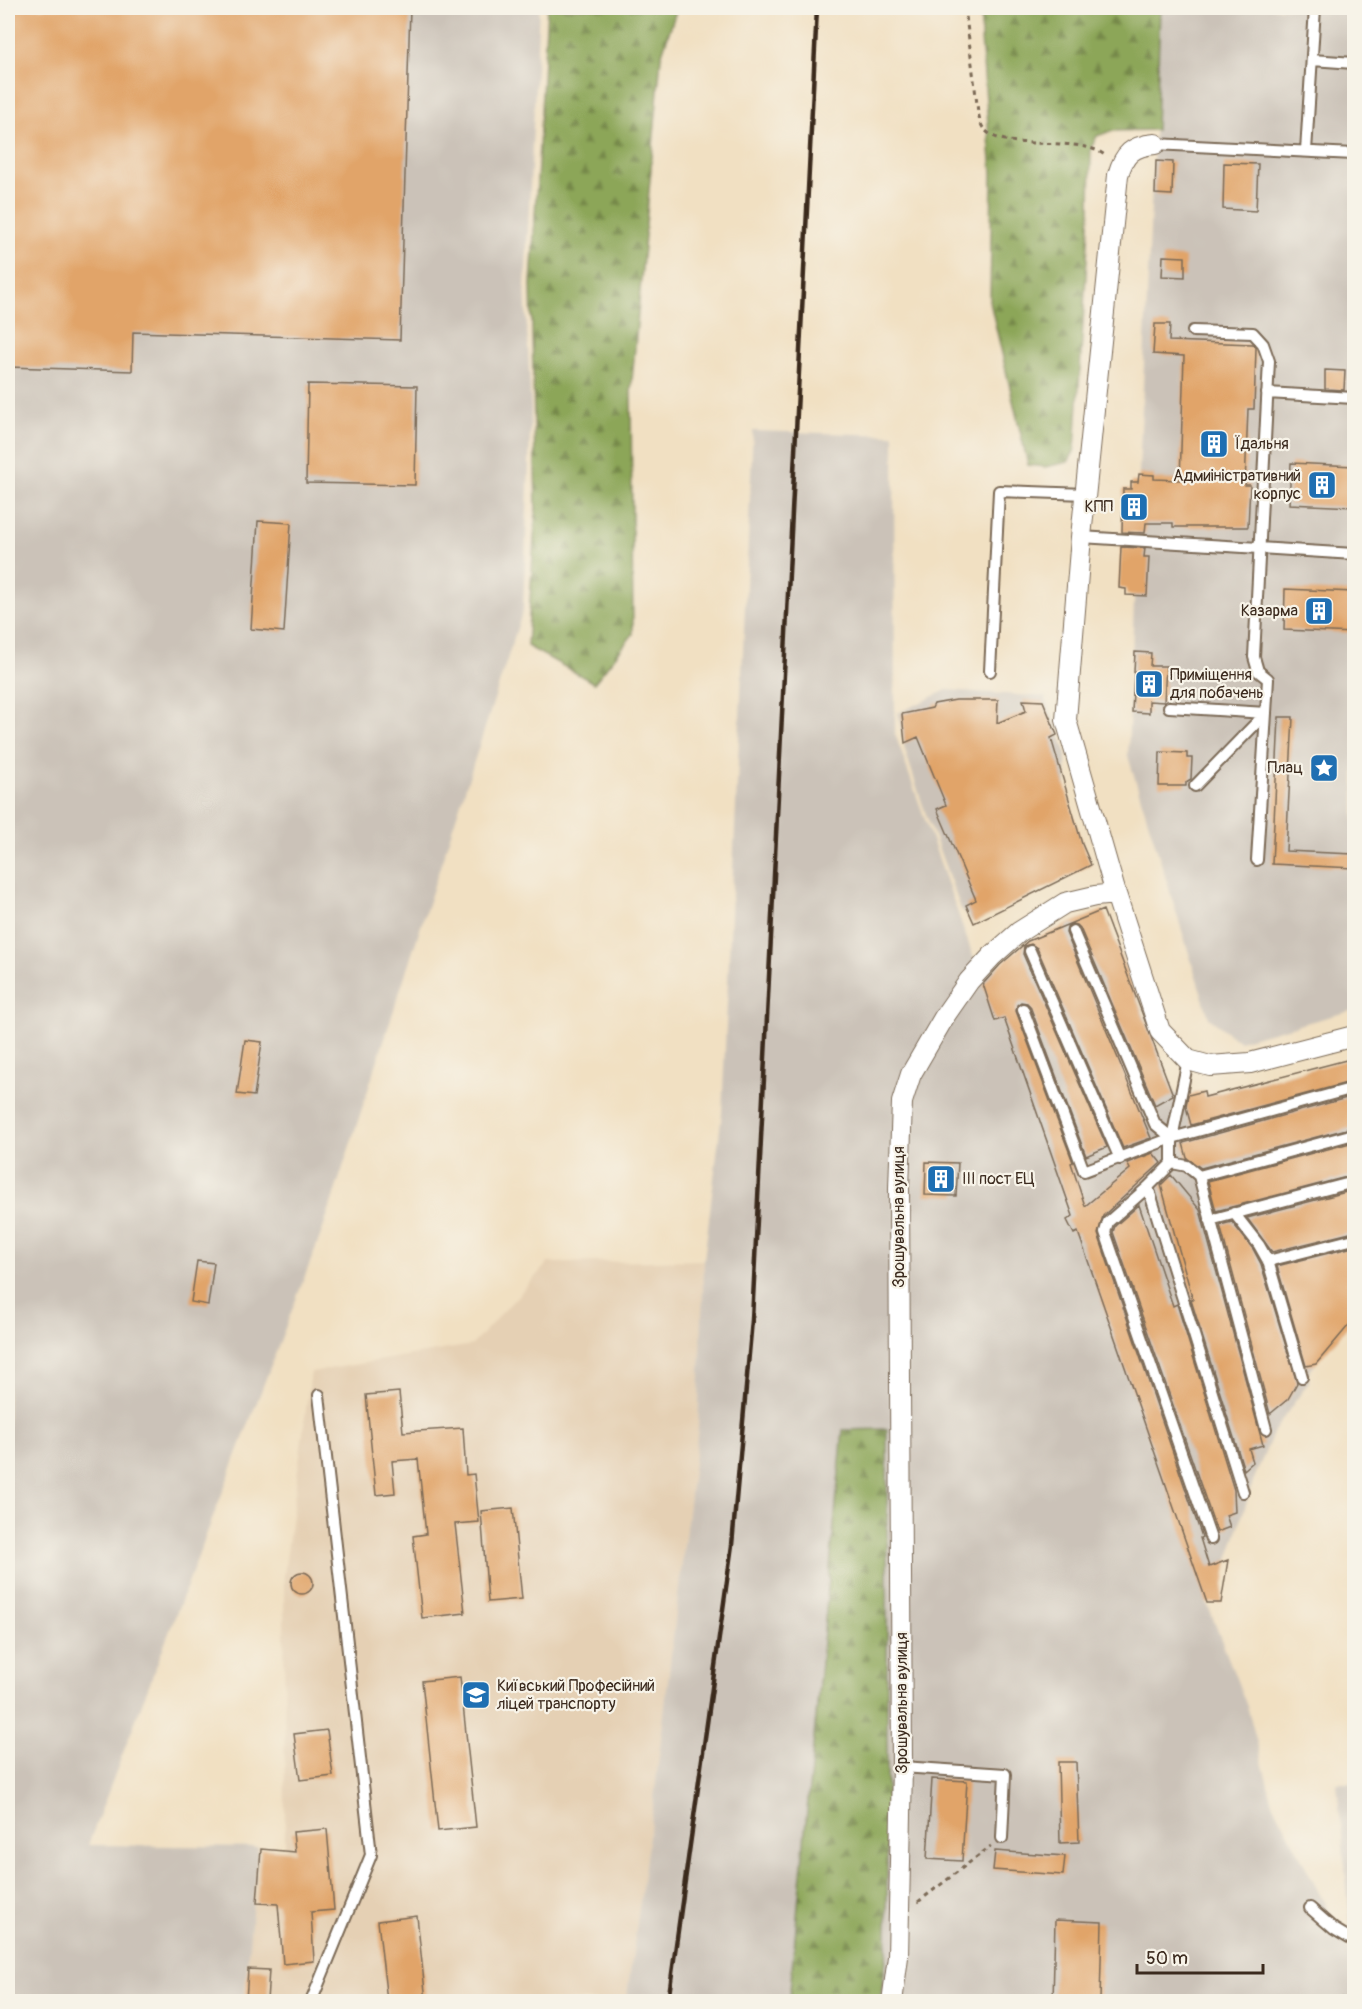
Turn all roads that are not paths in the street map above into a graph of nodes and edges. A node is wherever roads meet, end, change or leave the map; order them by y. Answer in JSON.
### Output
{"nodes":[{"id":1,"x":1315,"y":8,"type":"edge"},
{"id":2,"x":1312,"y":60,"type":"junction"},
{"id":3,"x":1354,"y":63,"type":"edge"},
{"id":4,"x":1155,"y":144,"type":"joint"},
{"id":5,"x":1306,"y":151,"type":"junction"},
{"id":6,"x":1354,"y":154,"type":"edge"},
{"id":7,"x":1193,"y":331,"type":"dead end"},
{"id":8,"x":1267,"y":393,"type":"junction"},
{"id":9,"x":1354,"y":398,"type":"edge"},
{"id":10,"x":1086,"y":494,"type":"junction"},
{"id":11,"x":1081,"y":537,"type":"junction"},
{"id":12,"x":1260,"y":548,"type":"junction"},
{"id":13,"x":1354,"y":554,"type":"edge"},
{"id":14,"x":990,"y":671,"type":"dead end"},
{"id":15,"x":1169,"y":707,"type":"dead end"},
{"id":16,"x":1266,"y":713,"type":"junction"},
{"id":17,"x":1195,"y":786,"type":"dead end"},
{"id":18,"x":1257,"y":860,"type":"dead end"},
{"id":19,"x":1116,"y":894,"type":"junction"},
{"id":20,"x":1073,"y":931,"type":"dead end"},
{"id":21,"x":1030,"y":951,"type":"dead end"},
{"id":22,"x":1023,"y":1009,"type":"dead end"},
{"id":23,"x":1354,"y":1036,"type":"edge"},
{"id":24,"x":1188,"y":1060,"type":"junction"},
{"id":25,"x":1354,"y":1088,"type":"edge"},
{"id":26,"x":1354,"y":1134,"type":"edge"},
{"id":27,"x":1172,"y":1138,"type":"junction"},
{"id":28,"x":1120,"y":1159,"type":"junction"},
{"id":29,"x":1172,"y":1163,"type":"junction"},
{"id":30,"x":1199,"y":1176,"type":"junction"},
{"id":31,"x":1354,"y":1182,"type":"edge"},
{"id":32,"x":1148,"y":1187,"type":"junction"},
{"id":33,"x":1234,"y":1213,"type":"junction"},
{"id":34,"x":1210,"y":1220,"type":"junction"},
{"id":35,"x":1354,"y":1239,"type":"edge"},
{"id":36,"x":1268,"y":1261,"type":"junction"},
{"id":37,"x":1302,"y":1377,"type":"dead end"},
{"id":38,"x":319,"y":1395,"type":"dead end"},
{"id":39,"x":1266,"y":1429,"type":"dead end"},
{"id":40,"x":1243,"y":1492,"type":"dead end"},
{"id":41,"x":1211,"y":1539,"type":"dead end"},
{"id":42,"x":902,"y":1767,"type":"junction"},
{"id":43,"x":1002,"y":1838,"type":"road end"},
{"id":44,"x":1311,"y":1908,"type":"dead end"},
{"id":45,"x":1354,"y":1941,"type":"edge"},
{"id":46,"x":311,"y":2001,"type":"edge"},
{"id":47,"x":892,"y":2001,"type":"edge"}],
"edges":[{"from":1,"to":2,"type":"lane"},
{"from":2,"to":3,"type":"lane"},
{"from":2,"to":5,"type":"lane"},
{"from":4,"to":5,"type":"lane"},
{"from":4,"to":10,"type":"street"},
{"from":5,"to":6,"type":"lane"},
{"from":7,"to":8,"type":"lane"},
{"from":8,"to":9,"type":"lane"},
{"from":8,"to":12,"type":"lane"},
{"from":10,"to":11,"type":"street"},
{"from":10,"to":14,"type":"lane"},
{"from":11,"to":12,"type":"lane"},
{"from":11,"to":19,"type":"street"},
{"from":12,"to":13,"type":"lane"},
{"from":12,"to":16,"type":"lane"},
{"from":15,"to":16,"type":"lane"},
{"from":16,"to":17,"type":"lane"},
{"from":16,"to":18,"type":"lane"},
{"from":19,"to":24,"type":"street"},
{"from":19,"to":42,"type":"street","name":"Зрошувальна вулиця"},
{"from":20,"to":27,"type":"lane"},
{"from":21,"to":28,"type":"lane"},
{"from":22,"to":28,"type":"lane"},
{"from":23,"to":24,"type":"street"},
{"from":24,"to":27,"type":"lane"},
{"from":25,"to":27,"type":"lane"},
{"from":26,"to":30,"type":"lane"},
{"from":27,"to":28,"type":"lane"},
{"from":27,"to":29,"type":"lane"},
{"from":29,"to":30,"type":"lane"},
{"from":29,"to":32,"type":"lane"},
{"from":30,"to":34,"type":"lane"},
{"from":31,"to":33,"type":"lane"},
{"from":32,"to":40,"type":"lane"},
{"from":32,"to":41,"type":"lane"},
{"from":33,"to":34,"type":"lane"},
{"from":33,"to":36,"type":"lane"},
{"from":34,"to":39,"type":"lane"},
{"from":35,"to":36,"type":"lane"},
{"from":36,"to":37,"type":"lane"},
{"from":38,"to":46,"type":"lane"},
{"from":42,"to":43,"type":"lane"},
{"from":42,"to":47,"type":"street","name":"Зрошувальна вулиця"},
{"from":44,"to":45,"type":"lane"}]}
